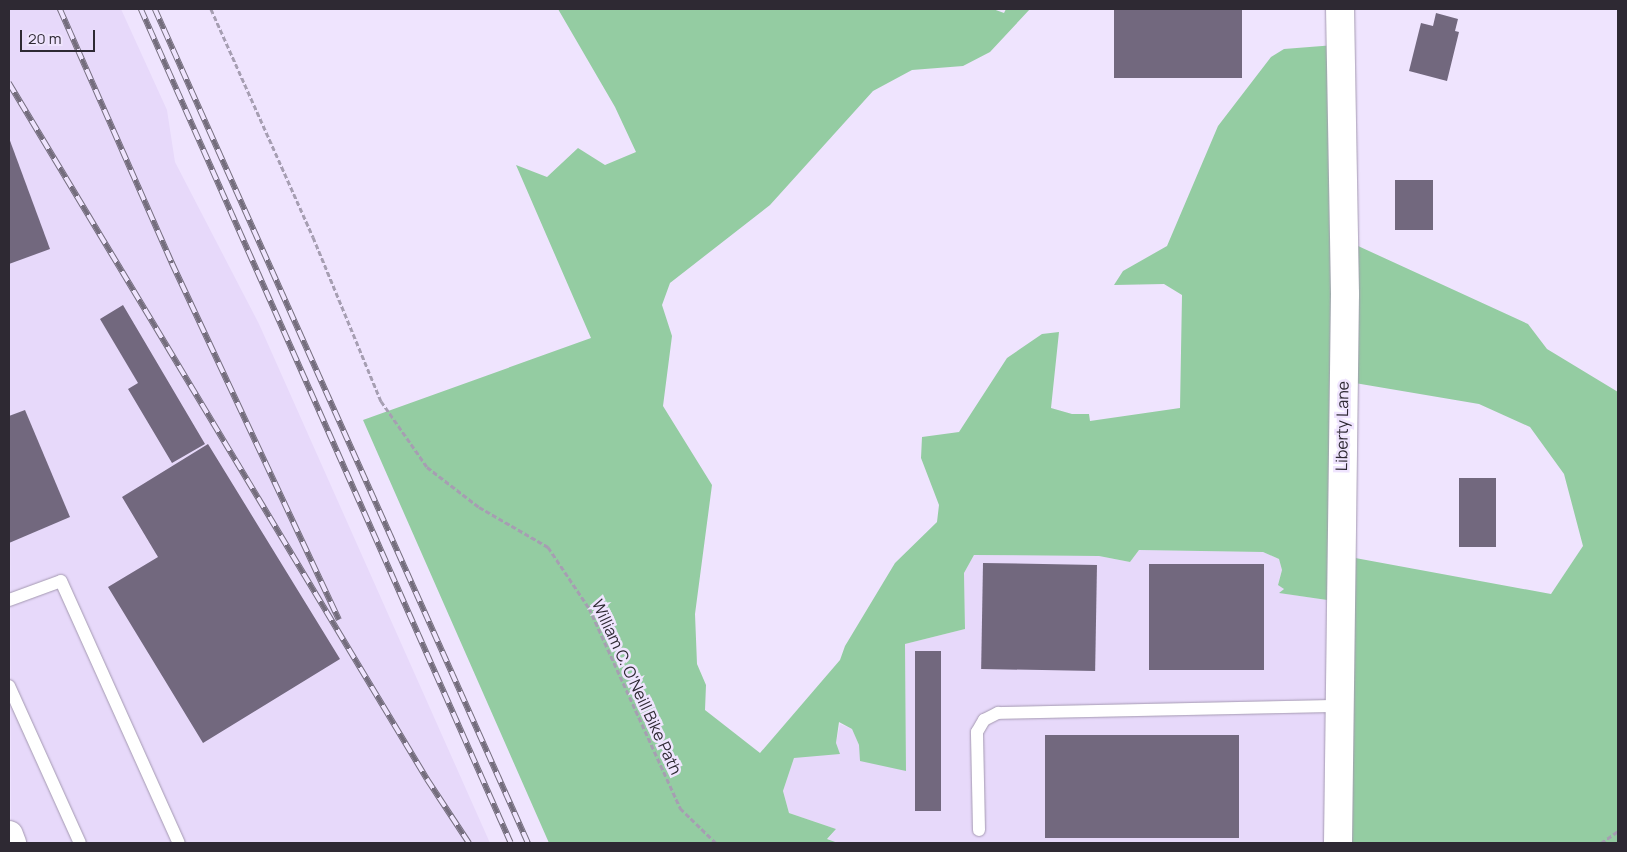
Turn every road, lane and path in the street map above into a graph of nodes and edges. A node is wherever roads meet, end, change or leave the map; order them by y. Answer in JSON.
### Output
{"nodes":[{"id":1,"x":211,"y":9,"type":"edge"},
{"id":2,"x":1340,"y":9,"type":"edge"},
{"id":3,"x":9,"y":600,"type":"edge"},
{"id":4,"x":9,"y":686,"type":"edge"},
{"id":5,"x":1338,"y":706,"type":"junction"},
{"id":6,"x":979,"y":830,"type":"dead end"},
{"id":7,"x":1618,"y":831,"type":"edge"},
{"id":8,"x":9,"y":835,"type":"edge"},
{"id":9,"x":12,"y":843,"type":"edge"},
{"id":10,"x":80,"y":843,"type":"edge"},
{"id":11,"x":179,"y":843,"type":"edge"},
{"id":12,"x":716,"y":843,"type":"edge"},
{"id":13,"x":1338,"y":843,"type":"edge"},
{"id":14,"x":1601,"y":843,"type":"edge"}],
"edges":[{"from":1,"to":12,"type":"path","name":"William C. O'Neill Bike Path"},
{"from":2,"to":5,"type":"street","name":"Liberty Lane"},
{"from":3,"to":11,"type":"lane"},
{"from":4,"to":10,"type":"lane"},
{"from":5,"to":6,"type":"lane"},
{"from":5,"to":13,"type":"street","name":"Liberty Lane"},
{"from":7,"to":14,"type":"path"},
{"from":8,"to":9,"type":"street"}]}
